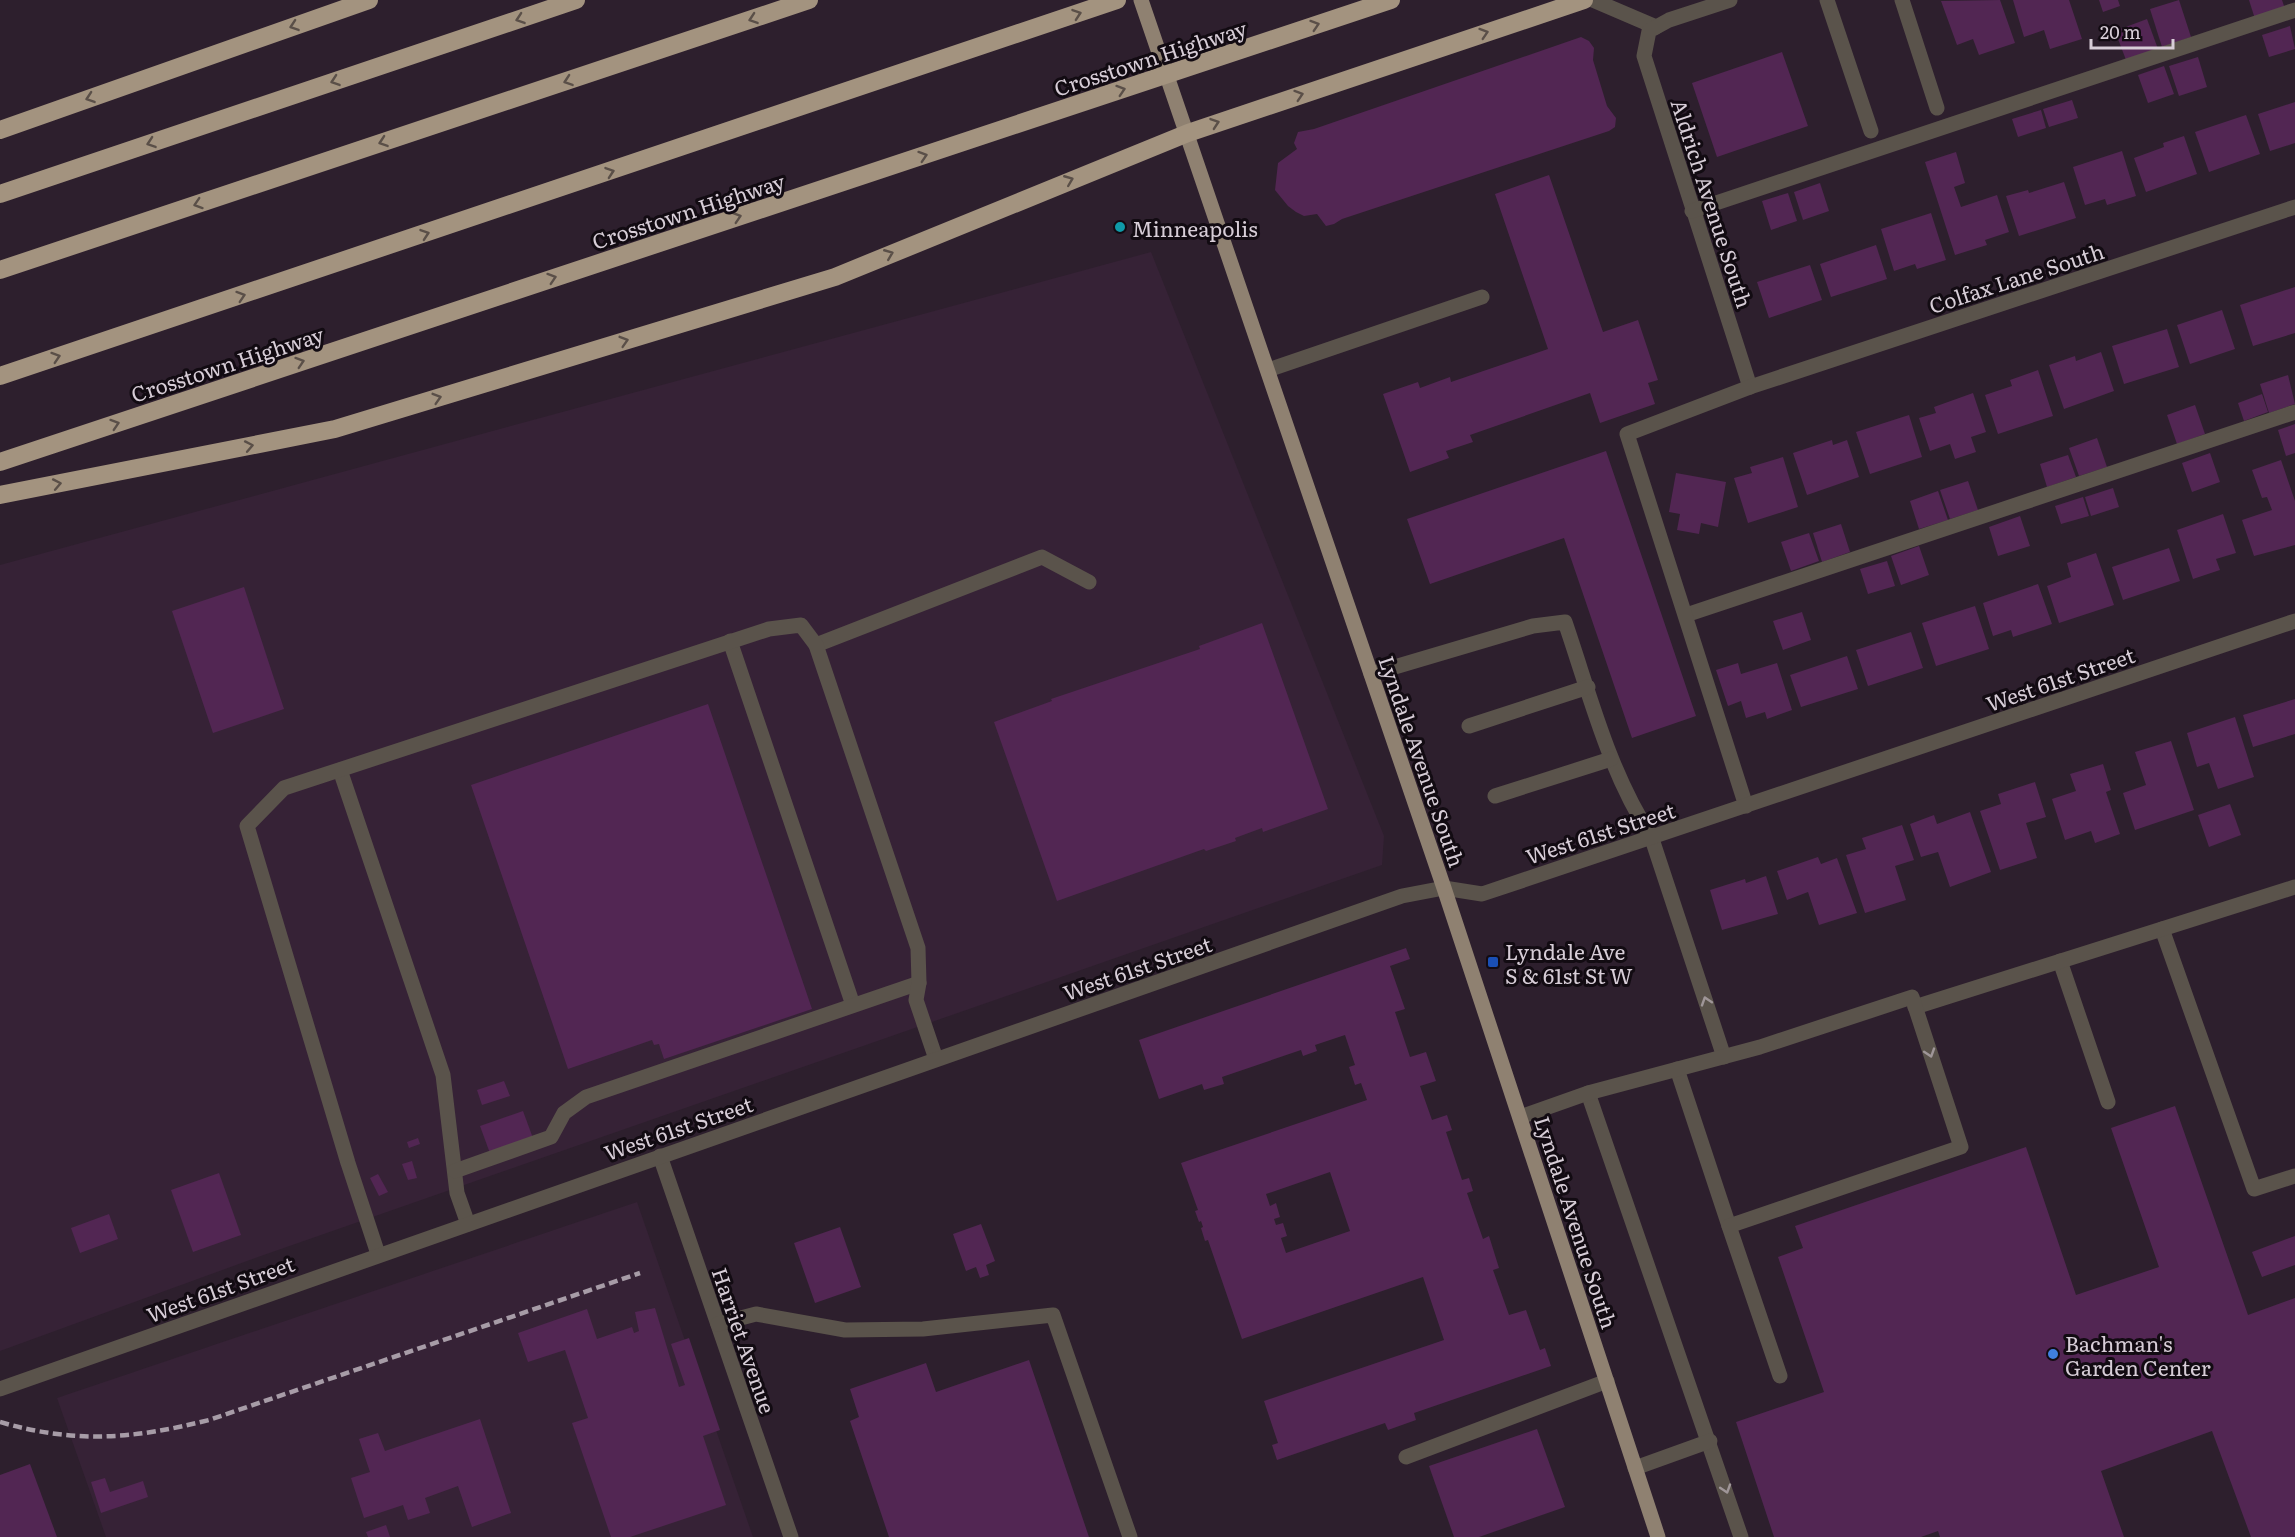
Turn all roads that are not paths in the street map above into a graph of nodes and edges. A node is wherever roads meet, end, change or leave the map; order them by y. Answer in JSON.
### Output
{"nodes":[{"id":1,"x":369,"y":0,"type":"edge"},
{"id":2,"x":576,"y":0,"type":"edge"},
{"id":3,"x":808,"y":0,"type":"edge"},
{"id":4,"x":1117,"y":0,"type":"edge"},
{"id":5,"x":1141,"y":0,"type":"edge"},
{"id":6,"x":1391,"y":0,"type":"edge"},
{"id":7,"x":1584,"y":0,"type":"edge"},
{"id":8,"x":1593,"y":0,"type":"edge"},
{"id":9,"x":1730,"y":0,"type":"edge"},
{"id":10,"x":1827,"y":0,"type":"edge"},
{"id":11,"x":1902,"y":0,"type":"edge"},
{"id":12,"x":2295,"y":10,"type":"edge"},
{"id":13,"x":1652,"y":29,"type":"junction"},
{"id":14,"x":1937,"y":108,"type":"dead end"},
{"id":15,"x":0,"y":130,"type":"edge"},
{"id":16,"x":1871,"y":131,"type":"dead end"},
{"id":17,"x":1188,"y":132,"type":"junction"},
{"id":18,"x":0,"y":194,"type":"edge"},
{"id":19,"x":2295,"y":207,"type":"edge"},
{"id":20,"x":1692,"y":211,"type":"junction"},
{"id":21,"x":0,"y":270,"type":"edge"},
{"id":22,"x":1482,"y":297,"type":"dead end"},
{"id":23,"x":1268,"y":370,"type":"junction"},
{"id":24,"x":0,"y":376,"type":"edge"},
{"id":25,"x":1750,"y":387,"type":"junction"},
{"id":26,"x":2295,"y":412,"type":"edge"},
{"id":27,"x":0,"y":462,"type":"edge"},
{"id":28,"x":0,"y":495,"type":"edge"},
{"id":29,"x":1089,"y":582,"type":"dead end"},
{"id":30,"x":1686,"y":615,"type":"junction"},
{"id":31,"x":2295,"y":621,"type":"edge"},
{"id":32,"x":730,"y":641,"type":"junction"},
{"id":33,"x":816,"y":645,"type":"junction"},
{"id":34,"x":1371,"y":674,"type":"junction"},
{"id":35,"x":1588,"y":687,"type":"junction"},
{"id":36,"x":1469,"y":726,"type":"dead end"},
{"id":37,"x":1611,"y":759,"type":"junction"},
{"id":38,"x":340,"y":770,"type":"junction"},
{"id":39,"x":1495,"y":796,"type":"dead end"},
{"id":40,"x":1746,"y":806,"type":"junction"},
{"id":41,"x":1651,"y":836,"type":"junction"},
{"id":42,"x":2295,"y":887,"type":"edge"},
{"id":43,"x":1444,"y":888,"type":"junction"},
{"id":44,"x":2162,"y":929,"type":"junction"},
{"id":45,"x":2060,"y":961,"type":"junction"},
{"id":46,"x":919,"y":982,"type":"junction"},
{"id":47,"x":1913,"y":1002,"type":"junction"},
{"id":48,"x":853,"y":1005,"type":"junction"},
{"id":49,"x":1724,"y":1057,"type":"junction"},
{"id":50,"x":936,"y":1059,"type":"junction"},
{"id":51,"x":1677,"y":1069,"type":"junction"},
{"id":52,"x":1588,"y":1093,"type":"junction"},
{"id":53,"x":2108,"y":1102,"type":"dead end"},
{"id":54,"x":1520,"y":1116,"type":"junction"},
{"id":55,"x":660,"y":1156,"type":"junction"},
{"id":56,"x":455,"y":1171,"type":"junction"},
{"id":57,"x":2295,"y":1176,"type":"edge"},
{"id":58,"x":468,"y":1224,"type":"junction"},
{"id":59,"x":1729,"y":1226,"type":"junction"},
{"id":60,"x":378,"y":1254,"type":"junction"},
{"id":61,"x":718,"y":1324,"type":"junction"},
{"id":62,"x":1780,"y":1376,"type":"dead end"},
{"id":63,"x":1607,"y":1381,"type":"junction"},
{"id":64,"x":0,"y":1389,"type":"edge"},
{"id":65,"x":1710,"y":1441,"type":"junction"},
{"id":66,"x":1406,"y":1457,"type":"dead end"},
{"id":67,"x":1635,"y":1468,"type":"junction"},
{"id":68,"x":791,"y":1537,"type":"edge"},
{"id":69,"x":1130,"y":1537,"type":"edge"},
{"id":70,"x":1658,"y":1537,"type":"edge"},
{"id":71,"x":1741,"y":1537,"type":"edge"}],
"edges":[{"from":1,"to":15,"type":"highway","one_way":true},
{"from":2,"to":18,"type":"highway","one_way":true},
{"from":3,"to":21,"type":"highway","one_way":true},
{"from":24,"to":4,"type":"highway","one_way":true},
{"from":5,"to":17,"type":"main road","name":"Lyndale Avenue South"},
{"from":27,"to":6,"type":"highway","name":"Crosstown Highway","one_way":true},
{"from":17,"to":7,"type":"highway","one_way":true},
{"from":8,"to":13,"type":"street"},
{"from":9,"to":13,"type":"street"},
{"from":10,"to":16,"type":"street"},
{"from":11,"to":14,"type":"street"},
{"from":12,"to":20,"type":"street"},
{"from":13,"to":20,"type":"street","name":"Aldrich Avenue South"},
{"from":17,"to":23,"type":"main road","name":"Lyndale Avenue South"},
{"from":28,"to":17,"type":"highway","one_way":true},
{"from":19,"to":25,"type":"street","name":"Colfax Lane South"},
{"from":20,"to":25,"type":"street","name":"Aldrich Avenue South"},
{"from":22,"to":23,"type":"street"},
{"from":23,"to":34,"type":"main road","name":"Lyndale Avenue South"},
{"from":25,"to":30,"type":"street","name":"Colfax Lane South"},
{"from":26,"to":30,"type":"street"},
{"from":29,"to":33,"type":"street"},
{"from":30,"to":40,"type":"street"},
{"from":31,"to":40,"type":"street","name":"West 61st Street"},
{"from":32,"to":33,"type":"street"},
{"from":32,"to":38,"type":"street"},
{"from":32,"to":48,"type":"street"},
{"from":33,"to":46,"type":"street"},
{"from":34,"to":35,"type":"street"},
{"from":34,"to":43,"type":"main road","name":"Lyndale Avenue South"},
{"from":35,"to":36,"type":"street"},
{"from":35,"to":37,"type":"street"},
{"from":37,"to":39,"type":"street"},
{"from":37,"to":41,"type":"street"},
{"from":38,"to":56,"type":"street"},
{"from":38,"to":60,"type":"street"},
{"from":40,"to":41,"type":"street","name":"West 61st Street"},
{"from":41,"to":43,"type":"street","name":"West 61st Street"},
{"from":49,"to":41,"type":"street","one_way":true},
{"from":42,"to":44,"type":"street"},
{"from":43,"to":50,"type":"street","name":"West 61st Street"},
{"from":43,"to":54,"type":"main road","name":"Lyndale Avenue South"},
{"from":44,"to":45,"type":"street"},
{"from":44,"to":57,"type":"street"},
{"from":45,"to":47,"type":"street"},
{"from":45,"to":53,"type":"street"},
{"from":46,"to":48,"type":"street"},
{"from":46,"to":50,"type":"street"},
{"from":47,"to":49,"type":"street"},
{"from":47,"to":59,"type":"street","one_way":true},
{"from":48,"to":56,"type":"street"},
{"from":49,"to":51,"type":"street"},
{"from":50,"to":55,"type":"street","name":"West 61st Street"},
{"from":51,"to":52,"type":"street"},
{"from":51,"to":59,"type":"street"},
{"from":52,"to":54,"type":"street"},
{"from":52,"to":65,"type":"street"},
{"from":54,"to":63,"type":"main road","name":"Lyndale Avenue South"},
{"from":55,"to":58,"type":"street","name":"West 61st Street"},
{"from":55,"to":61,"type":"street","name":"Harriet Avenue"},
{"from":56,"to":58,"type":"street"},
{"from":58,"to":60,"type":"street","name":"West 61st Street"},
{"from":59,"to":62,"type":"street"},
{"from":60,"to":64,"type":"street","name":"West 61st Street"},
{"from":61,"to":68,"type":"street","name":"Harriet Avenue"},
{"from":61,"to":69,"type":"street"},
{"from":63,"to":66,"type":"street"},
{"from":63,"to":67,"type":"main road","name":"Lyndale Avenue South"},
{"from":65,"to":67,"type":"street"},
{"from":65,"to":71,"type":"street","one_way":true},
{"from":67,"to":70,"type":"main road","name":"Lyndale Avenue South"}]}
